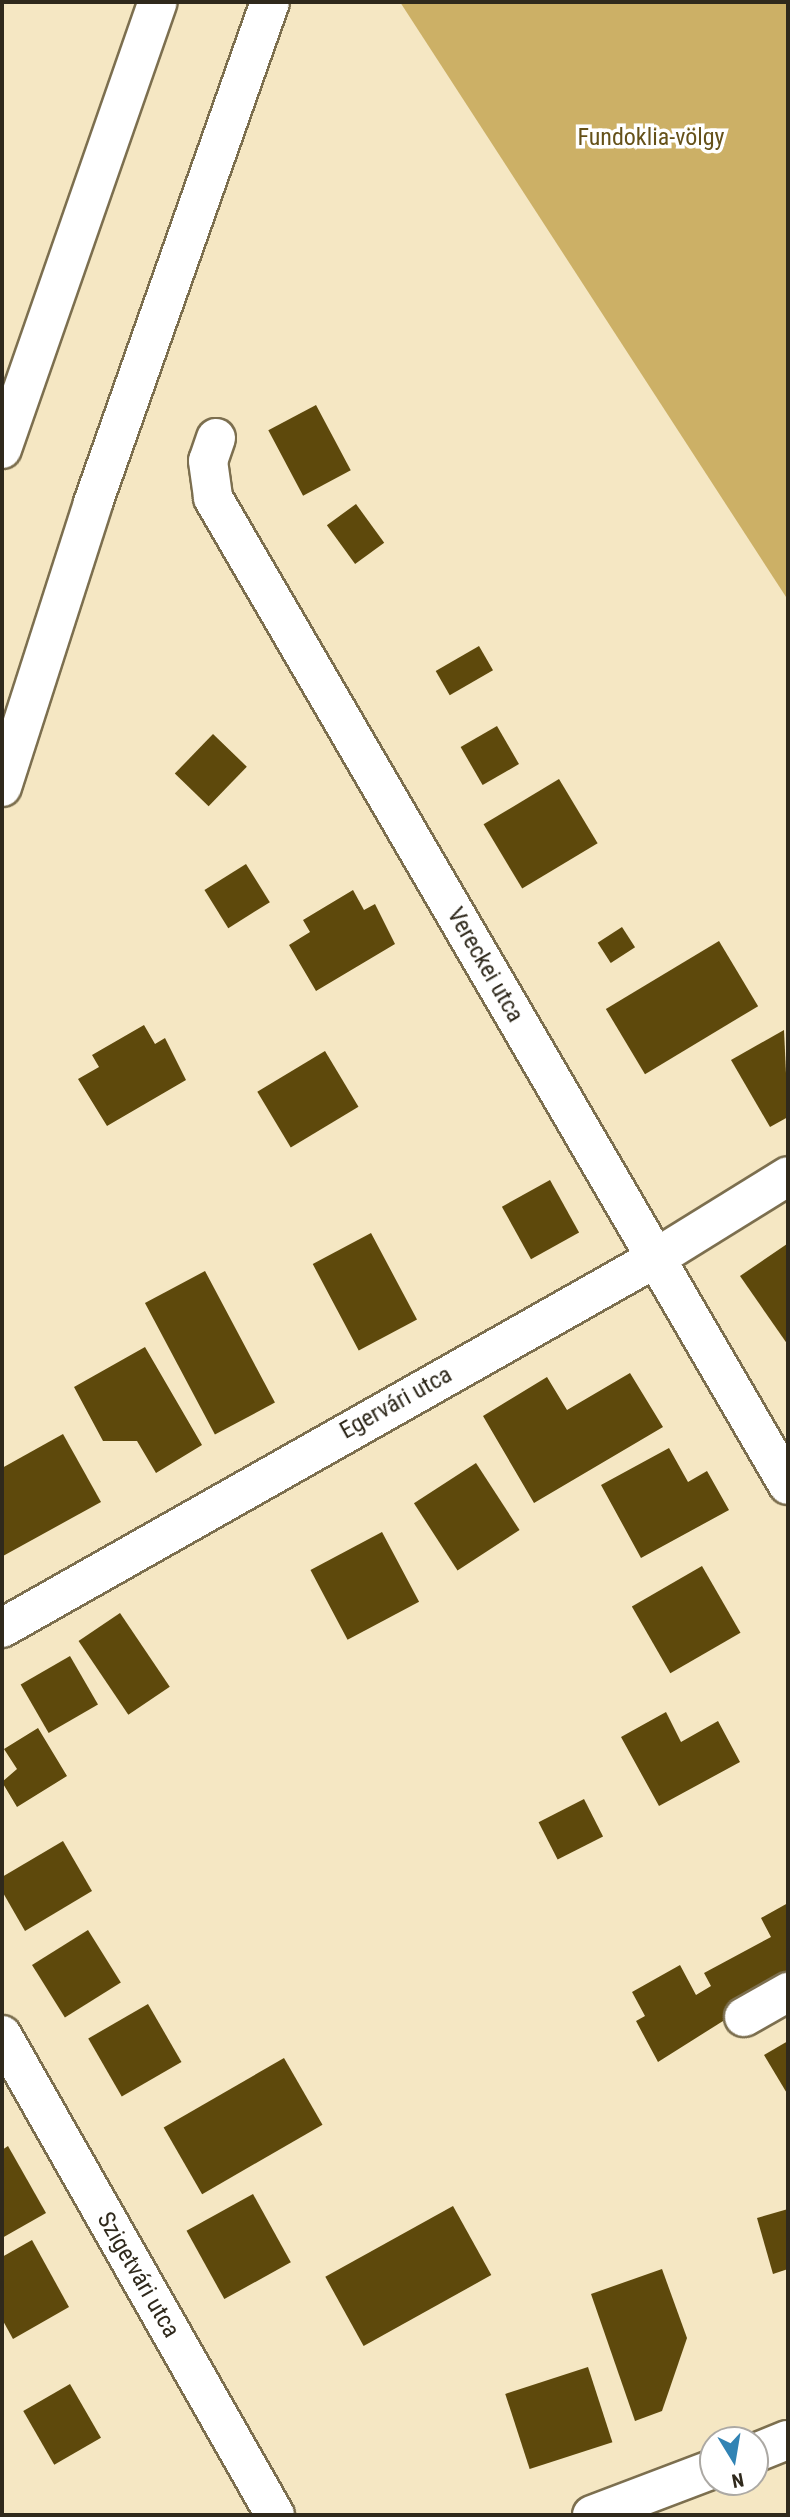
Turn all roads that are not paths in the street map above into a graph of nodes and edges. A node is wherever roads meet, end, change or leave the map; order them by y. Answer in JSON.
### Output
{"nodes":[{"id":1,"x":158,"y":2,"type":"edge"},
{"id":2,"x":270,"y":2,"type":"edge"},
{"id":3,"x":216,"y":438,"type":"dead end"},
{"id":4,"x":2,"y":449,"type":"edge"},
{"id":5,"x":2,"y":787,"type":"edge"},
{"id":6,"x":788,"y":1176,"type":"edge"},
{"id":7,"x":656,"y":1258,"type":"junction"},
{"id":8,"x":788,"y":1485,"type":"edge"},
{"id":9,"x":2,"y":1628,"type":"edge"},
{"id":10,"x":788,"y":1992,"type":"edge"},
{"id":11,"x":744,"y":2017,"type":"dead end"},
{"id":12,"x":2,"y":2035,"type":"edge"},
{"id":13,"x":788,"y":2440,"type":"edge"},
{"id":14,"x":769,"y":2447,"type":"edge"},
{"id":15,"x":699,"y":2474,"type":"edge"},
{"id":16,"x":275,"y":2515,"type":"edge"},
{"id":17,"x":592,"y":2515,"type":"edge"}],
"edges":[{"from":1,"to":4,"type":"main road"},
{"from":2,"to":5,"type":"main road"},
{"from":3,"to":7,"type":"main road","name":"Vereckei utca"},
{"from":6,"to":7,"type":"main road","name":"Egervári utca"},
{"from":7,"to":8,"type":"main road","name":"Vereckei utca"},
{"from":7,"to":9,"type":"main road","name":"Egervári utca"},
{"from":10,"to":11,"type":"main road"},
{"from":12,"to":16,"type":"main road","name":"Szigetvári utca"},
{"from":13,"to":14,"type":"main road"},
{"from":15,"to":17,"type":"main road"}]}
